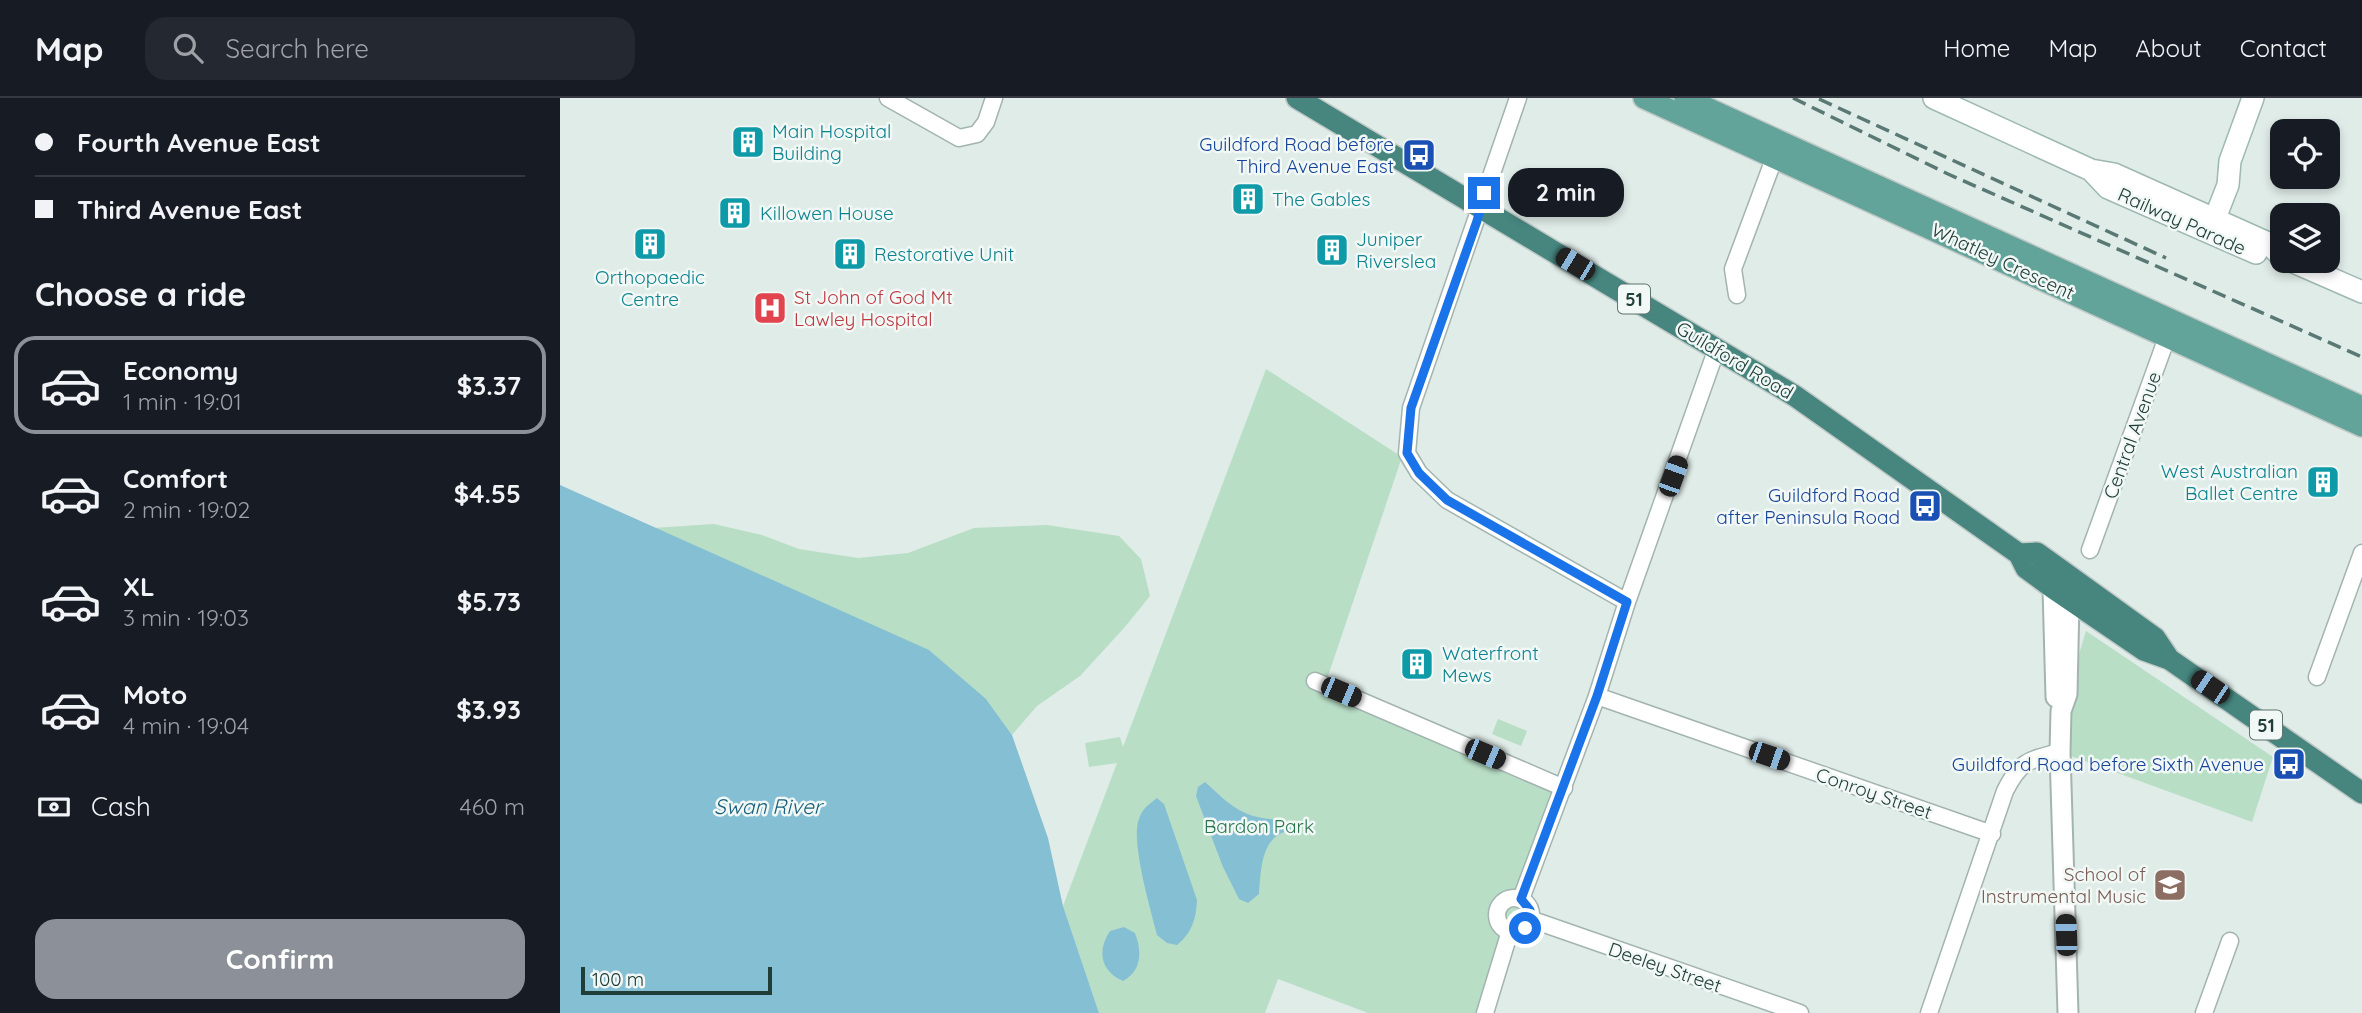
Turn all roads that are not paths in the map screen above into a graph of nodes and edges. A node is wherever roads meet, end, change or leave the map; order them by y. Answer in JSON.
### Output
{"nodes":[{"id":1,"x":888,"y":98,"type":"edge"},
{"id":2,"x":994,"y":98,"type":"edge"},
{"id":3,"x":1297,"y":98,"type":"edge"},
{"id":4,"x":1518,"y":98,"type":"edge"},
{"id":5,"x":1644,"y":98,"type":"edge"},
{"id":6,"x":1685,"y":98,"type":"edge"},
{"id":7,"x":1934,"y":98,"type":"edge"},
{"id":8,"x":2253,"y":98,"type":"edge"},
{"id":9,"x":1777,"y":148,"type":"junction"},
{"id":10,"x":1480,"y":207,"type":"junction"},
{"id":11,"x":2206,"y":224,"type":"junction"},
{"id":12,"x":2270,"y":245,"type":"edge"},
{"id":13,"x":2318,"y":273,"type":"edge"},
{"id":14,"x":2362,"y":292,"type":"edge"},
{"id":15,"x":1737,"y":295,"type":"dead end"},
{"id":16,"x":2171,"y":328,"type":"junction"},
{"id":17,"x":1717,"y":348,"type":"junction"},
{"id":18,"x":2362,"y":407,"type":"edge"},
{"id":19,"x":2362,"y":426,"type":"edge"},
{"id":20,"x":2090,"y":550,"type":"dead end"},
{"id":21,"x":2362,"y":552,"type":"edge"},
{"id":22,"x":2060,"y":585,"type":"junction"},
{"id":23,"x":1627,"y":602,"type":"junction"},
{"id":24,"x":2169,"y":659,"type":"junction"},
{"id":25,"x":2318,"y":677,"type":"dead end"},
{"id":26,"x":1315,"y":681,"type":"dead end"},
{"id":27,"x":1597,"y":696,"type":"junction"},
{"id":28,"x":2060,"y":752,"type":"junction"},
{"id":29,"x":1564,"y":788,"type":"junction"},
{"id":30,"x":2362,"y":793,"type":"edge"},
{"id":31,"x":1992,"y":834,"type":"junction"},
{"id":32,"x":1521,"y":899,"type":"junction"},
{"id":33,"x":1530,"y":919,"type":"junction"},
{"id":34,"x":1510,"y":931,"type":"junction"},
{"id":35,"x":2230,"y":941,"type":"dead end"},
{"id":36,"x":1485,"y":1013,"type":"edge"},
{"id":37,"x":1800,"y":1013,"type":"edge"},
{"id":38,"x":1929,"y":1013,"type":"edge"},
{"id":39,"x":2068,"y":1013,"type":"edge"},
{"id":40,"x":2204,"y":1013,"type":"edge"}],
"edges":[{"from":1,"to":2,"type":"street"},
{"from":3,"to":10,"type":"highway","name":"Guildford Road","number":"51"},
{"from":4,"to":10,"type":"street"},
{"from":5,"to":9,"type":"main road","name":"Whatley Crescent"},
{"from":6,"to":9,"type":"main road","name":"Whatley Crescent"},
{"from":7,"to":11,"type":"main road","name":"Railway Parade"},
{"from":8,"to":11,"type":"main road"},
{"from":9,"to":15,"type":"street"},
{"from":9,"to":16,"type":"main road","name":"Whatley Crescent"},
{"from":10,"to":17,"type":"highway","name":"Guildford Road","number":"51"},
{"from":10,"to":23,"type":"street"},
{"from":11,"to":12,"type":"main road","name":"Railway Parade"},
{"from":13,"to":14,"type":"main road","name":"Railway Parade"},
{"from":16,"to":18,"type":"main road","name":"Whatley Crescent"},
{"from":16,"to":19,"type":"main road","name":"Whatley Crescent"},
{"from":16,"to":20,"type":"street","name":"Central Avenue"},
{"from":17,"to":22,"type":"highway","name":"Guildford Road","number":"51"},
{"from":17,"to":23,"type":"street"},
{"from":21,"to":25,"type":"street"},
{"from":22,"to":24,"type":"highway","name":"Guildford Road","number":"51"},
{"from":22,"to":24,"type":"highway","name":"Guildford Road","number":"51"},
{"from":22,"to":28,"type":"street"},
{"from":23,"to":27,"type":"street"},
{"from":24,"to":30,"type":"highway","name":"Guildford Road","number":"51"},
{"from":26,"to":29,"type":"street"},
{"from":27,"to":29,"type":"street"},
{"from":27,"to":31,"type":"street","name":"Conroy Street"},
{"from":28,"to":31,"type":"street"},
{"from":28,"to":39,"type":"street"},
{"from":29,"to":32,"type":"street"},
{"from":31,"to":38,"type":"street"},
{"from":32,"to":33,"type":"street"},
{"from":32,"to":34,"type":"street"},
{"from":33,"to":34,"type":"street"},
{"from":33,"to":37,"type":"street","name":"Deeley Street"},
{"from":34,"to":36,"type":"street"},
{"from":35,"to":40,"type":"street"}]}
